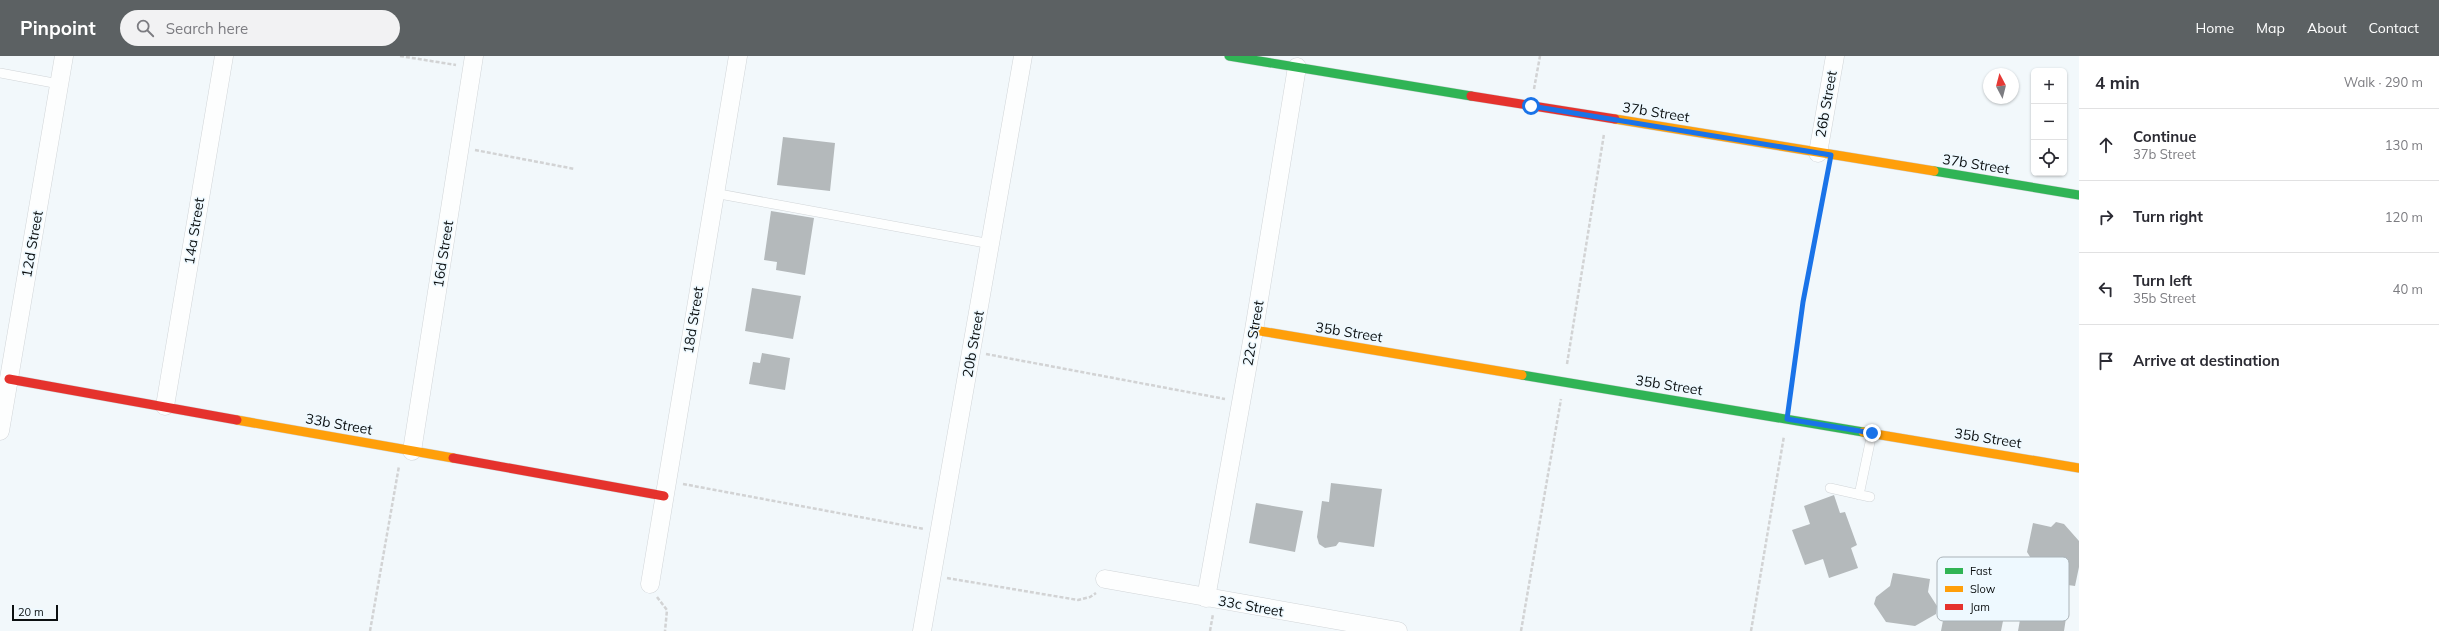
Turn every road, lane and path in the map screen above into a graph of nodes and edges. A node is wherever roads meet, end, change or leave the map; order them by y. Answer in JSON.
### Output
{"nodes":[{"id":1,"x":64,"y":56,"type":"edge"},
{"id":2,"x":224,"y":56,"type":"edge"},
{"id":3,"x":400,"y":56,"type":"edge"},
{"id":4,"x":738,"y":56,"type":"edge"},
{"id":5,"x":1023,"y":56,"type":"edge"},
{"id":6,"x":1229,"y":56,"type":"edge"},
{"id":7,"x":1540,"y":56,"type":"edge"},
{"id":8,"x":1835,"y":56,"type":"edge"},
{"id":9,"x":472,"y":62,"type":"edge"},
{"id":10,"x":1297,"y":67,"type":"junction"},
{"id":11,"x":0,"y":73,"type":"edge"},
{"id":12,"x":59,"y":84,"type":"junction"},
{"id":13,"x":1531,"y":106,"type":"junction"},
{"id":14,"x":459,"y":147,"type":"junction"},
{"id":15,"x":1825,"y":154,"type":"junction"},
{"id":16,"x":575,"y":170,"type":"dead end"},
{"id":17,"x":714,"y":193,"type":"junction"},
{"id":18,"x":2079,"y":196,"type":"edge"},
{"id":19,"x":991,"y":244,"type":"junction"},
{"id":20,"x":1254,"y":330,"type":"junction"},
{"id":21,"x":972,"y":352,"type":"junction"},
{"id":22,"x":9,"y":379,"type":"junction"},
{"id":23,"x":1240,"y":402,"type":"junction"},
{"id":24,"x":165,"y":406,"type":"junction"},
{"id":25,"x":1787,"y":419,"type":"junction"},
{"id":26,"x":0,"y":432,"type":"edge"},
{"id":27,"x":1872,"y":433,"type":"junction"},
{"id":28,"x":407,"y":450,"type":"junction"},
{"id":29,"x":2079,"y":468,"type":"edge"},
{"id":30,"x":1830,"y":488,"type":"dead end"},
{"id":31,"x":665,"y":489,"type":"junction"},
{"id":32,"x":1859,"y":495,"type":"junction"},
{"id":33,"x":1870,"y":497,"type":"dead end"},
{"id":34,"x":941,"y":532,"type":"junction"},
{"id":35,"x":933,"y":575,"type":"junction"},
{"id":36,"x":1105,"y":579,"type":"joint"},
{"id":37,"x":650,"y":584,"type":"joint"},
{"id":38,"x":1206,"y":598,"type":"junction"},
{"id":39,"x":370,"y":631,"type":"edge"},
{"id":40,"x":665,"y":631,"type":"edge"},
{"id":41,"x":922,"y":631,"type":"edge"},
{"id":42,"x":1398,"y":631,"type":"edge"},
{"id":43,"x":1751,"y":631,"type":"edge"}],
"edges":[{"from":1,"to":12,"type":"street","name":"12d Street"},
{"from":2,"to":24,"type":"street","name":"14a Street"},
{"from":3,"to":9,"type":"path"},
{"from":4,"to":17,"type":"street","name":"18d Street"},
{"from":5,"to":19,"type":"street","name":"20b Street"},
{"from":6,"to":10,"type":"street","name":"37b Street"},
{"from":7,"to":13,"type":"path"},
{"from":8,"to":15,"type":"street","name":"26b Street"},
{"from":9,"to":14,"type":"street","name":"16d Street"},
{"from":10,"to":13,"type":"street","name":"37b Street"},
{"from":10,"to":20,"type":"street","name":"22c Street"},
{"from":11,"to":12,"type":"lane"},
{"from":12,"to":22,"type":"street","name":"12d Street"},
{"from":13,"to":15,"type":"street","name":"37b Street"},
{"from":14,"to":16,"type":"path"},
{"from":14,"to":28,"type":"street","name":"16d Street"},
{"from":15,"to":18,"type":"street","name":"37b Street"},
{"from":15,"to":25,"type":"path"},
{"from":17,"to":19,"type":"lane"},
{"from":17,"to":31,"type":"street","name":"18d Street"},
{"from":19,"to":21,"type":"street","name":"20b Street"},
{"from":20,"to":23,"type":"street","name":"22c Street"},
{"from":20,"to":25,"type":"street","name":"35b Street"},
{"from":21,"to":23,"type":"path"},
{"from":21,"to":34,"type":"street","name":"20b Street"},
{"from":22,"to":24,"type":"street","name":"33b Street"},
{"from":22,"to":26,"type":"street","name":"12d Street"},
{"from":23,"to":38,"type":"street","name":"22c Street"},
{"from":24,"to":28,"type":"street","name":"33b Street"},
{"from":25,"to":27,"type":"street","name":"35b Street"},
{"from":25,"to":43,"type":"path"},
{"from":27,"to":29,"type":"street","name":"35b Street"},
{"from":27,"to":32,"type":"lane"},
{"from":28,"to":31,"type":"street","name":"33b Street"},
{"from":28,"to":39,"type":"path"},
{"from":30,"to":32,"type":"lane"},
{"from":31,"to":34,"type":"path"},
{"from":31,"to":37,"type":"street","name":"18d Street"},
{"from":32,"to":33,"type":"lane"},
{"from":34,"to":35,"type":"street","name":"20b Street"},
{"from":35,"to":36,"type":"path"},
{"from":35,"to":41,"type":"street","name":"20b Street"},
{"from":36,"to":38,"type":"street","name":"33c Street"},
{"from":37,"to":40,"type":"path"},
{"from":38,"to":42,"type":"street","name":"33c Street"}]}
